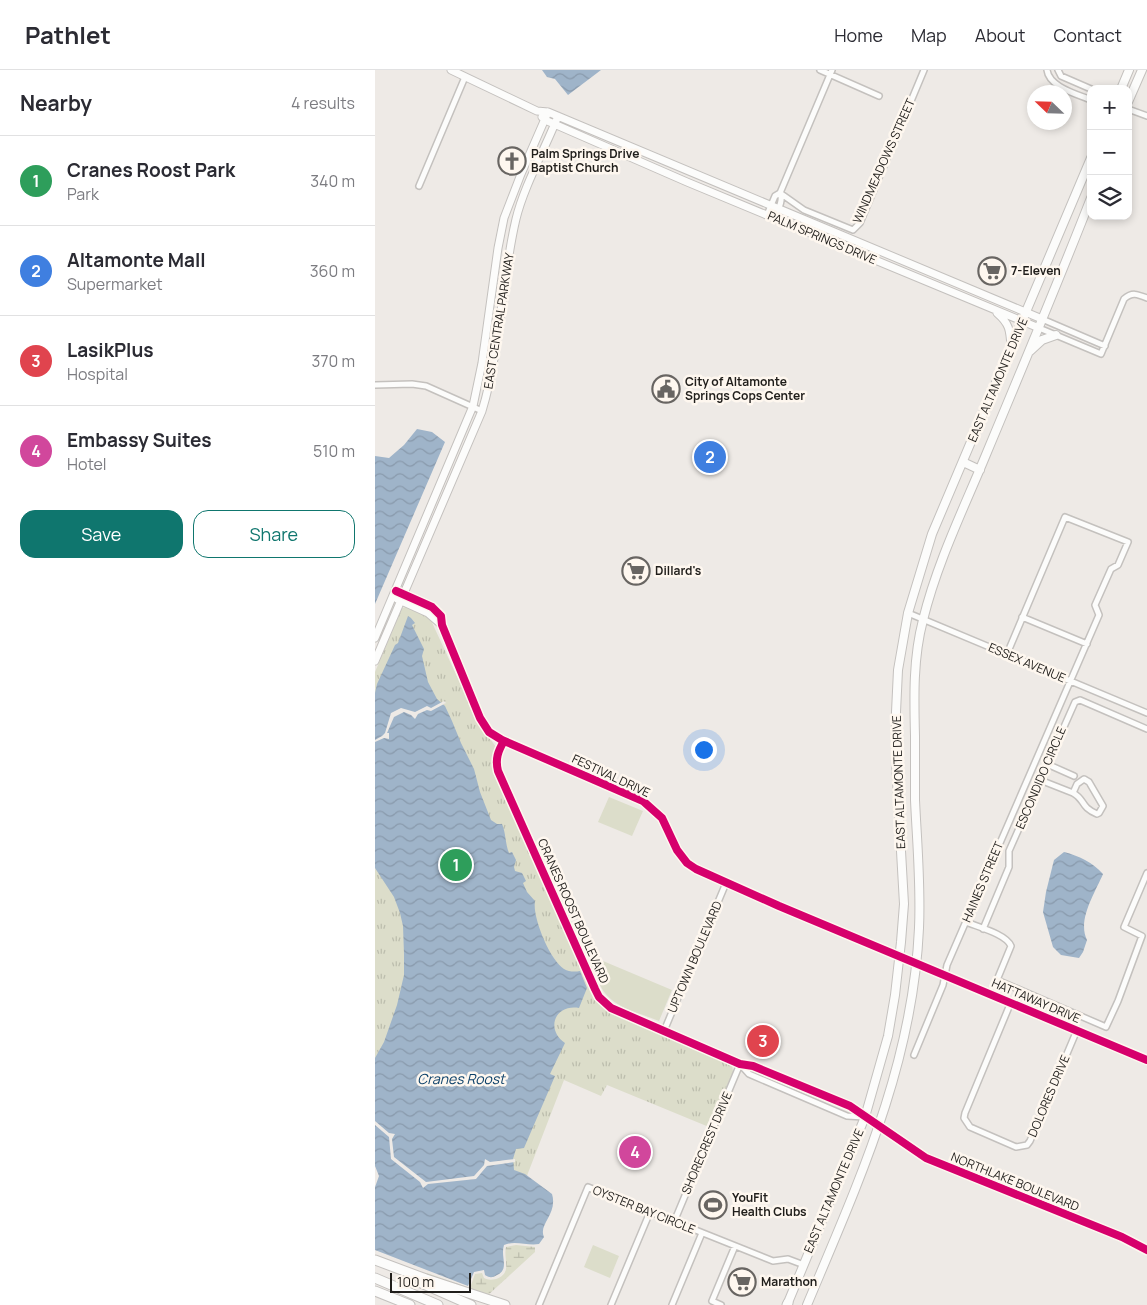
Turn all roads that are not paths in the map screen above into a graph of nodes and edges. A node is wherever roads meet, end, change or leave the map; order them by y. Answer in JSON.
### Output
{"nodes":[{"id":1,"x":451,"y":70,"type":"edge"},
{"id":2,"x":820,"y":70,"type":"edge"},
{"id":3,"x":924,"y":70,"type":"edge"},
{"id":4,"x":1047,"y":70,"type":"edge"},
{"id":5,"x":1058,"y":70,"type":"edge"},
{"id":6,"x":1129,"y":70,"type":"edge"},
{"id":7,"x":1142,"y":70,"type":"edge"},
{"id":8,"x":831,"y":72,"type":"edge"},
{"id":9,"x":465,"y":77,"type":"junction"},
{"id":10,"x":1123,"y":85,"type":"edge"},
{"id":11,"x":1087,"y":87,"type":"edge"},
{"id":12,"x":1132,"y":93,"type":"edge"},
{"id":13,"x":879,"y":96,"type":"dead end"},
{"id":14,"x":1087,"y":98,"type":"edge"},
{"id":15,"x":1132,"y":110,"type":"edge"},
{"id":16,"x":537,"y":111,"type":"junction"},
{"id":17,"x":548,"y":112,"type":"junction"},
{"id":18,"x":558,"y":116,"type":"junction"},
{"id":19,"x":1147,"y":116,"type":"edge"},
{"id":20,"x":545,"y":120,"type":"junction"},
{"id":21,"x":555,"y":125,"type":"junction"},
{"id":22,"x":1087,"y":168,"type":"edge"},
{"id":23,"x":419,"y":186,"type":"dead end"},
{"id":24,"x":780,"y":193,"type":"junction"},
{"id":25,"x":770,"y":206,"type":"junction"},
{"id":26,"x":1087,"y":208,"type":"edge"},
{"id":27,"x":778,"y":209,"type":"junction"},
{"id":28,"x":770,"y":216,"type":"junction"},
{"id":29,"x":1147,"y":298,"type":"edge"},
{"id":30,"x":991,"y":308,"type":"junction"},
{"id":31,"x":1027,"y":313,"type":"junction"},
{"id":32,"x":1043,"y":319,"type":"junction"},
{"id":33,"x":1023,"y":322,"type":"junction"},
{"id":34,"x":1039,"y":328,"type":"junction"},
{"id":35,"x":1056,"y":335,"type":"junction"},
{"id":36,"x":1105,"y":346,"type":"junction"},
{"id":37,"x":1011,"y":350,"type":"junction"},
{"id":38,"x":1029,"y":352,"type":"junction"},
{"id":39,"x":375,"y":385,"type":"edge"},
{"id":40,"x":473,"y":406,"type":"junction"},
{"id":41,"x":482,"y":410,"type":"junction"},
{"id":42,"x":963,"y":462,"type":"junction"},
{"id":43,"x":980,"y":470,"type":"junction"},
{"id":44,"x":394,"y":594,"type":"junction"},
{"id":45,"x":402,"y":598,"type":"junction"},
{"id":46,"x":907,"y":613,"type":"junction"},
{"id":47,"x":1022,"y":617,"type":"junction"},
{"id":48,"x":923,"y":620,"type":"junction"},
{"id":49,"x":375,"y":638,"type":"edge"},
{"id":50,"x":1087,"y":644,"type":"junction"},
{"id":51,"x":1007,"y":654,"type":"junction"},
{"id":52,"x":375,"y":662,"type":"edge"},
{"id":53,"x":1071,"y":681,"type":"junction"},
{"id":54,"x":1147,"y":713,"type":"edge"},
{"id":55,"x":1147,"y":729,"type":"edge"},
{"id":56,"x":503,"y":740,"type":"junction"},
{"id":57,"x":1047,"y":764,"type":"junction"},
{"id":58,"x":1074,"y":776,"type":"dead end"},
{"id":59,"x":1040,"y":780,"type":"junction"},
{"id":60,"x":1073,"y":793,"type":"junction"},
{"id":61,"x":1147,"y":873,"type":"edge"},
{"id":62,"x":726,"y":883,"type":"junction"},
{"id":63,"x":966,"y":922,"type":"junction"},
{"id":64,"x":983,"y":929,"type":"junction"},
{"id":65,"x":900,"y":956,"type":"junction"},
{"id":66,"x":916,"y":963,"type":"junction"},
{"id":67,"x":945,"y":975,"type":"junction"},
{"id":68,"x":1011,"y":1002,"type":"junction"},
{"id":69,"x":1077,"y":1030,"type":"junction"},
{"id":70,"x":664,"y":1032,"type":"junction"},
{"id":71,"x":914,"y":1055,"type":"dead end"},
{"id":72,"x":1147,"y":1060,"type":"edge"},
{"id":73,"x":740,"y":1064,"type":"junction"},
{"id":74,"x":865,"y":1117,"type":"junction"},
{"id":75,"x":880,"y":1126,"type":"junction"},
{"id":76,"x":650,"y":1212,"type":"junction"},
{"id":77,"x":674,"y":1222,"type":"junction"},
{"id":78,"x":702,"y":1233,"type":"junction"},
{"id":79,"x":735,"y":1246,"type":"junction"},
{"id":80,"x":1147,"y":1250,"type":"edge"},
{"id":81,"x":375,"y":1261,"type":"edge"},
{"id":82,"x":804,"y":1265,"type":"junction"},
{"id":83,"x":375,"y":1278,"type":"edge"},
{"id":84,"x":375,"y":1290,"type":"edge"},
{"id":85,"x":787,"y":1304,"type":"edge"},
{"id":86,"x":410,"y":1305,"type":"edge"},
{"id":87,"x":438,"y":1305,"type":"edge"},
{"id":88,"x":471,"y":1305,"type":"edge"},
{"id":89,"x":505,"y":1305,"type":"edge"},
{"id":90,"x":539,"y":1305,"type":"edge"},
{"id":91,"x":611,"y":1305,"type":"edge"},
{"id":92,"x":672,"y":1305,"type":"edge"},
{"id":93,"x":721,"y":1305,"type":"edge"},
{"id":94,"x":807,"y":1305,"type":"edge"}],
"edges":[{"from":1,"to":9,"type":"main road","name":"PALM SPRINGS DRIVE"},
{"from":2,"to":8,"type":"street"},
{"from":3,"to":24,"type":"street","name":"WINDMEADOWS STREET"},
{"from":4,"to":14,"type":"street"},
{"from":5,"to":11,"type":"street"},
{"from":6,"to":10,"type":"main road"},
{"from":7,"to":12,"type":"main road"},
{"from":8,"to":13,"type":"street"},
{"from":8,"to":24,"type":"street"},
{"from":9,"to":16,"type":"main road","name":"PALM SPRINGS DRIVE"},
{"from":9,"to":23,"type":"street"},
{"from":15,"to":19,"type":"street"},
{"from":16,"to":17,"type":"main road","name":"PALM SPRINGS DRIVE"},
{"from":16,"to":20,"type":"main road","name":"PALM SPRINGS DRIVE"},
{"from":17,"to":18,"type":"main road","name":"PALM SPRINGS DRIVE"},
{"from":17,"to":20,"type":"main road","name":"EAST CENTRAL PARKWAY"},
{"from":18,"to":21,"type":"main road","name":"EAST CENTRAL PARKWAY"},
{"from":18,"to":25,"type":"main road","name":"PALM SPRINGS DRIVE"},
{"from":20,"to":21,"type":"main road","name":"PALM SPRINGS DRIVE"},
{"from":20,"to":40,"type":"main road","name":"EAST CENTRAL PARKWAY"},
{"from":21,"to":28,"type":"main road","name":"PALM SPRINGS DRIVE"},
{"from":21,"to":41,"type":"main road","name":"EAST CENTRAL PARKWAY"},
{"from":22,"to":31,"type":"main road","name":"EAST ALTAMONTE DRIVE"},
{"from":24,"to":25,"type":"street"},
{"from":24,"to":27,"type":"street"},
{"from":25,"to":27,"type":"main road","name":"PALM SPRINGS DRIVE"},
{"from":25,"to":28,"type":"street"},
{"from":26,"to":32,"type":"main road","name":"EAST ALTAMONTE DRIVE"},
{"from":27,"to":28,"type":"street"},
{"from":27,"to":31,"type":"main road","name":"PALM SPRINGS DRIVE"},
{"from":28,"to":30,"type":"main road","name":"PALM SPRINGS DRIVE"},
{"from":29,"to":36,"type":"street","name":"PALM SPRINGS DRIVE"},
{"from":30,"to":33,"type":"main road","name":"PALM SPRINGS DRIVE"},
{"from":30,"to":37,"type":"main road"},
{"from":31,"to":32,"type":"main road","name":"PALM SPRINGS DRIVE"},
{"from":31,"to":33,"type":"main road","name":"EAST ALTAMONTE DRIVE"},
{"from":32,"to":34,"type":"main road","name":"EAST ALTAMONTE DRIVE"},
{"from":32,"to":36,"type":"street","name":"PALM SPRINGS DRIVE"},
{"from":33,"to":34,"type":"main road","name":"PALM SPRINGS DRIVE"},
{"from":33,"to":37,"type":"main road","name":"EAST ALTAMONTE DRIVE"},
{"from":34,"to":35,"type":"street","name":"PALM SPRINGS DRIVE"},
{"from":34,"to":38,"type":"main road","name":"EAST ALTAMONTE DRIVE"},
{"from":35,"to":36,"type":"street","name":"PALM SPRINGS DRIVE"},
{"from":35,"to":38,"type":"main road"},
{"from":37,"to":42,"type":"main road","name":"EAST ALTAMONTE DRIVE"},
{"from":38,"to":43,"type":"main road","name":"EAST ALTAMONTE DRIVE"},
{"from":39,"to":40,"type":"street"},
{"from":40,"to":41,"type":"street"},
{"from":40,"to":44,"type":"main road","name":"EAST CENTRAL PARKWAY"},
{"from":41,"to":45,"type":"main road","name":"EAST CENTRAL PARKWAY"},
{"from":42,"to":43,"type":"main road"},
{"from":42,"to":46,"type":"main road","name":"EAST ALTAMONTE DRIVE"},
{"from":43,"to":48,"type":"main road","name":"EAST ALTAMONTE DRIVE"},
{"from":44,"to":45,"type":"main road","name":"FESTIVAL DRIVE"},
{"from":44,"to":49,"type":"main road","name":"EAST CENTRAL PARKWAY"},
{"from":45,"to":52,"type":"main road","name":"EAST CENTRAL PARKWAY"},
{"from":45,"to":56,"type":"main road","name":"FESTIVAL DRIVE"},
{"from":46,"to":48,"type":"street","name":"ESSEX AVENUE"},
{"from":46,"to":65,"type":"main road","name":"EAST ALTAMONTE DRIVE"},
{"from":47,"to":50,"type":"street"},
{"from":47,"to":50,"type":"street","name":"HAINES STREET"},
{"from":47,"to":51,"type":"street"},
{"from":48,"to":51,"type":"street","name":"ESSEX AVENUE"},
{"from":48,"to":66,"type":"main road","name":"EAST ALTAMONTE DRIVE"},
{"from":50,"to":53,"type":"street","name":"HAINES STREET"},
{"from":51,"to":53,"type":"street","name":"ESSEX AVENUE"},
{"from":53,"to":54,"type":"street","name":"ESSEX AVENUE"},
{"from":53,"to":63,"type":"street","name":"HAINES STREET"},
{"from":55,"to":57,"type":"street","name":"ESCONDIDO CIRCLE"},
{"from":56,"to":62,"type":"main road","name":"FESTIVAL DRIVE"},
{"from":56,"to":70,"type":"street","name":"CRANES ROOST BOULEVARD"},
{"from":57,"to":58,"type":"street"},
{"from":57,"to":59,"type":"street","name":"ESCONDIDO CIRCLE"},
{"from":59,"to":60,"type":"street"},
{"from":59,"to":64,"type":"street","name":"ESCONDIDO CIRCLE"},
{"from":60,"to":60,"type":"street"},
{"from":61,"to":64,"type":"street"},
{"from":62,"to":65,"type":"main road","name":"FESTIVAL DRIVE"},
{"from":62,"to":70,"type":"street","name":"UPTOWN BOULEVARD"},
{"from":63,"to":64,"type":"street"},
{"from":63,"to":67,"type":"street","name":"HAINES STREET"},
{"from":65,"to":66,"type":"main road","name":"FESTIVAL DRIVE"},
{"from":65,"to":74,"type":"main road","name":"EAST ALTAMONTE DRIVE"},
{"from":66,"to":67,"type":"main road","name":"HATTAWAY DRIVE"},
{"from":66,"to":75,"type":"main road","name":"EAST ALTAMONTE DRIVE"},
{"from":67,"to":68,"type":"main road","name":"HATTAWAY DRIVE"},
{"from":67,"to":71,"type":"street","name":"HAINES STREET"},
{"from":68,"to":69,"type":"main road","name":"HATTAWAY DRIVE"},
{"from":68,"to":69,"type":"street","name":"DOLORES DRIVE"},
{"from":69,"to":72,"type":"main road","name":"HATTAWAY DRIVE"},
{"from":70,"to":73,"type":"street","name":"CRANES ROOST BOULEVARD"},
{"from":73,"to":74,"type":"street","name":"CRANES ROOST BOULEVARD"},
{"from":73,"to":74,"type":"street","name":"CRANES ROOST BOULEVARD"},
{"from":73,"to":77,"type":"street","name":"SHORECREST DRIVE"},
{"from":74,"to":75,"type":"street","name":"CRANES ROOST BOULEVARD"},
{"from":74,"to":82,"type":"main road","name":"EAST ALTAMONTE DRIVE"},
{"from":75,"to":80,"type":"street","name":"NORTHLAKE BOULEVARD"},
{"from":75,"to":94,"type":"main road","name":"EAST ALTAMONTE DRIVE"},
{"from":76,"to":77,"type":"street","name":"OYSTER BAY CIRCLE"},
{"from":76,"to":90,"type":"street","name":"OYSTER BAY CIRCLE"},
{"from":76,"to":91,"type":"street"},
{"from":77,"to":78,"type":"street","name":"OYSTER BAY CIRCLE"},
{"from":78,"to":79,"type":"street","name":"OYSTER BAY CIRCLE"},
{"from":78,"to":92,"type":"street"},
{"from":79,"to":82,"type":"street","name":"OYSTER BAY CIRCLE"},
{"from":79,"to":93,"type":"street"},
{"from":81,"to":88,"type":"highway"},
{"from":81,"to":89,"type":"highway"},
{"from":82,"to":85,"type":"main road","name":"EAST ALTAMONTE DRIVE"},
{"from":83,"to":87,"type":"highway"},
{"from":84,"to":86,"type":"highway"}]}
